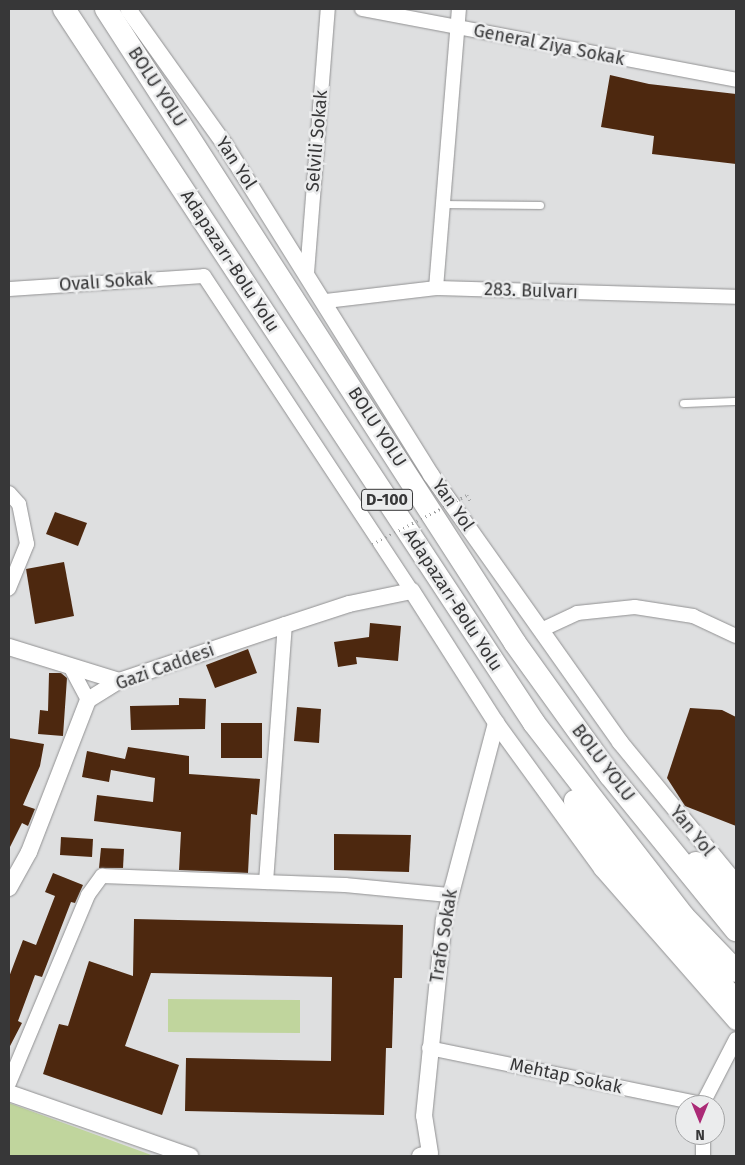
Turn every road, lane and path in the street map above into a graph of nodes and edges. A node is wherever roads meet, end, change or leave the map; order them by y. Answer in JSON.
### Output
{"nodes":[{"id":1,"x":64,"y":9,"type":"edge"},
{"id":2,"x":106,"y":9,"type":"edge"},
{"id":3,"x":128,"y":9,"type":"edge"},
{"id":4,"x":328,"y":9,"type":"edge"},
{"id":5,"x":362,"y":9,"type":"edge"},
{"id":6,"x":459,"y":9,"type":"edge"},
{"id":7,"x":460,"y":28,"type":"junction"},
{"id":8,"x":736,"y":80,"type":"edge"},
{"id":9,"x":443,"y":204,"type":"junction"},
{"id":10,"x":540,"y":205,"type":"dead end"},
{"id":11,"x":307,"y":273,"type":"junction"},
{"id":12,"x":436,"y":288,"type":"junction"},
{"id":13,"x":9,"y":289,"type":"edge"},
{"id":14,"x":736,"y":297,"type":"edge"},
{"id":15,"x":326,"y":302,"type":"junction"},
{"id":16,"x":736,"y":401,"type":"edge"},
{"id":17,"x":683,"y":403,"type":"dead end"},
{"id":18,"x":9,"y":493,"type":"edge"},
{"id":19,"x":467,"y":495,"type":"dead end"},
{"id":20,"x":372,"y":544,"type":"dead end"},
{"id":21,"x":9,"y":588,"type":"edge"},
{"id":22,"x":412,"y":591,"type":"junction"},
{"id":23,"x":285,"y":626,"type":"junction"},
{"id":24,"x":541,"y":630,"type":"junction"},
{"id":25,"x":736,"y":636,"type":"edge"},
{"id":26,"x":9,"y":647,"type":"edge"},
{"id":27,"x":70,"y":668,"type":"junction"},
{"id":28,"x":119,"y":681,"type":"junction"},
{"id":29,"x":88,"y":700,"type":"junction"},
{"id":30,"x":496,"y":723,"type":"junction"},
{"id":31,"x":534,"y":723,"type":"junction"},
{"id":32,"x":610,"y":775,"type":"junction"},
{"id":33,"x":266,"y":882,"type":"junction"},
{"id":34,"x":736,"y":883,"type":"edge"},
{"id":35,"x":9,"y":888,"type":"edge"},
{"id":36,"x":449,"y":895,"type":"junction"},
{"id":37,"x":736,"y":902,"type":"edge"},
{"id":38,"x":736,"y":930,"type":"edge"},
{"id":39,"x":736,"y":970,"type":"edge"},
{"id":40,"x":736,"y":1002,"type":"edge"},
{"id":41,"x":736,"y":1022,"type":"edge"},
{"id":42,"x":736,"y":1040,"type":"edge"},
{"id":43,"x":429,"y":1048,"type":"junction"},
{"id":44,"x":9,"y":1083,"type":"edge"},
{"id":45,"x":9,"y":1093,"type":"edge"},
{"id":46,"x":707,"y":1095,"type":"edge"},
{"id":47,"x":675,"y":1099,"type":"edge"},
{"id":48,"x":428,"y":1155,"type":"edge"},
{"id":49,"x":190,"y":1156,"type":"edge"}],
"edges":[{"from":1,"to":31,"type":"highway","name":"Adapazarı-Bolu Yolu","number":"D-100"},
{"from":2,"to":32,"type":"highway","name":"BOLU YOLU","number":"D-100"},
{"from":3,"to":11,"type":"street","name":"Yan Yol"},
{"from":4,"to":11,"type":"street","name":"Selvili Sokak"},
{"from":5,"to":7,"type":"street","name":"General Ziya Sokak"},
{"from":6,"to":7,"type":"street"},
{"from":7,"to":8,"type":"street","name":"General Ziya Sokak"},
{"from":7,"to":9,"type":"street"},
{"from":9,"to":10,"type":"lane"},
{"from":9,"to":12,"type":"street"},
{"from":11,"to":15,"type":"street","name":"Yan Yol"},
{"from":12,"to":14,"type":"street","name":"283. Bulvarı"},
{"from":12,"to":15,"type":"street","name":"283. Bulvarı"},
{"from":13,"to":22,"type":"street","name":"Ovalı Sokak"},
{"from":15,"to":24,"type":"street","name":"Yan Yol"},
{"from":16,"to":17,"type":"lane"},
{"from":18,"to":21,"type":"street"},
{"from":19,"to":20,"type":"path","bridge":true},
{"from":22,"to":23,"type":"street","name":"Gazi Caddesi"},
{"from":22,"to":30,"type":"street"},
{"from":23,"to":28,"type":"street","name":"Gazi Caddesi"},
{"from":23,"to":33,"type":"street"},
{"from":24,"to":25,"type":"street"},
{"from":24,"to":34,"type":"street","name":"Yan Yol"},
{"from":26,"to":27,"type":"street"},
{"from":27,"to":28,"type":"street"},
{"from":27,"to":29,"type":"street"},
{"from":28,"to":29,"type":"street","name":"Gazi Caddesi"},
{"from":29,"to":35,"type":"street"},
{"from":30,"to":36,"type":"street","name":"Trafo Sokak"},
{"from":30,"to":41,"type":"street"},
{"from":31,"to":39,"type":"highway","name":"Adapazarı-Bolu Yolu","number":"D-100"},
{"from":31,"to":40,"type":"highway"},
{"from":32,"to":37,"type":"highway"},
{"from":32,"to":38,"type":"highway","name":"BOLU YOLU","number":"D-100"},
{"from":33,"to":36,"type":"street"},
{"from":33,"to":44,"type":"street"},
{"from":36,"to":43,"type":"street","name":"Trafo Sokak"},
{"from":42,"to":46,"type":"street"},
{"from":43,"to":47,"type":"street","name":"Mehtap Sokak"},
{"from":43,"to":48,"type":"street","name":"Trafo Sokak"},
{"from":45,"to":49,"type":"street"}]}
